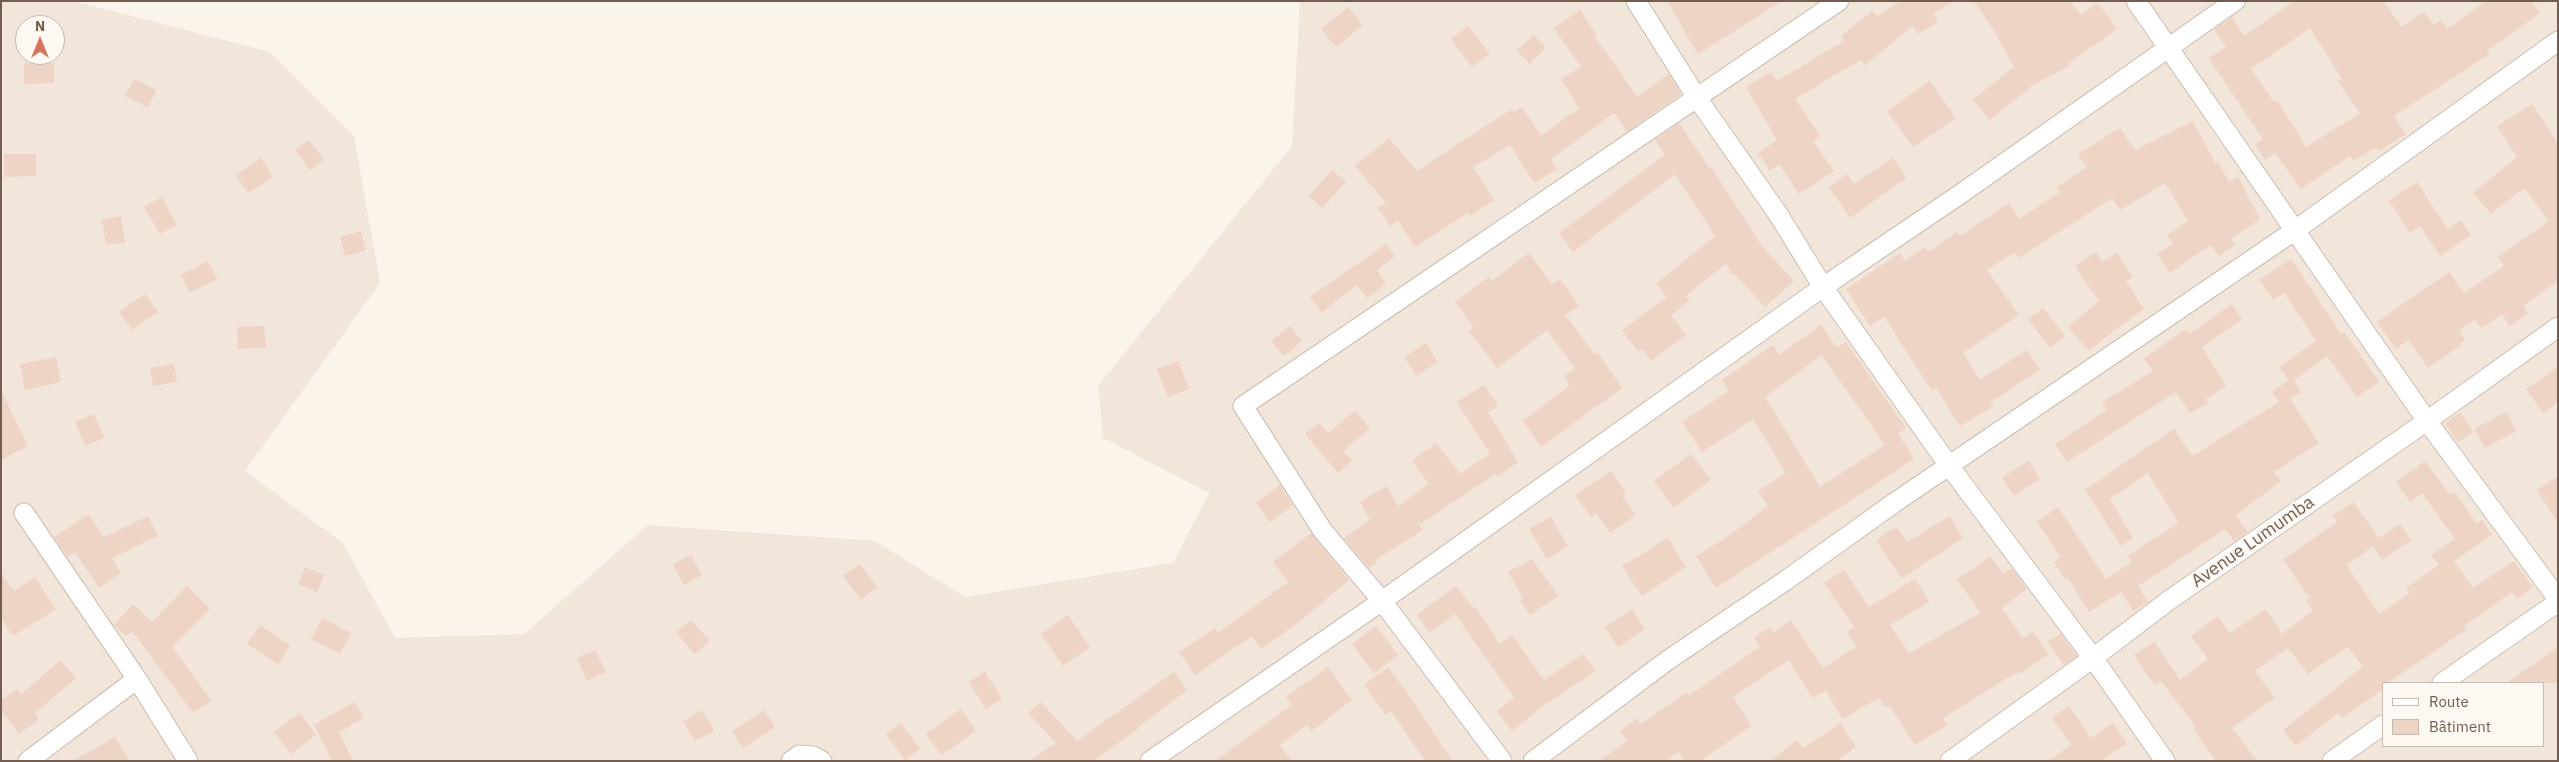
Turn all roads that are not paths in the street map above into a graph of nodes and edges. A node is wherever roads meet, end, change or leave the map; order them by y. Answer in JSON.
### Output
{"nodes":[{"id":1,"x":1636,"y":1,"type":"edge"},
{"id":2,"x":1839,"y":1,"type":"edge"},
{"id":3,"x":2136,"y":1,"type":"edge"},
{"id":4,"x":2235,"y":1,"type":"edge"},
{"id":5,"x":2558,"y":41,"type":"edge"},
{"id":6,"x":2168,"y":48,"type":"junction"},
{"id":7,"x":1697,"y":98,"type":"junction"},
{"id":8,"x":2294,"y":231,"type":"junction"},
{"id":9,"x":1823,"y":287,"type":"junction"},
{"id":10,"x":2558,"y":327,"type":"edge"},
{"id":11,"x":2426,"y":421,"type":"junction"},
{"id":12,"x":1950,"y":467,"type":"junction"},
{"id":13,"x":24,"y":513,"type":"dead end"},
{"id":14,"x":2558,"y":600,"type":"edge"},
{"id":15,"x":1382,"y":601,"type":"junction"},
{"id":16,"x":2093,"y":658,"type":"junction"},
{"id":17,"x":137,"y":679,"type":"junction"},
{"id":18,"x":2443,"y":682,"type":"edge"},
{"id":19,"x":2382,"y":726,"type":"edge"},
{"id":20,"x":28,"y":761,"type":"edge"},
{"id":21,"x":188,"y":761,"type":"edge"},
{"id":22,"x":791,"y":761,"type":"edge"},
{"id":23,"x":822,"y":761,"type":"edge"},
{"id":24,"x":1150,"y":761,"type":"edge"},
{"id":25,"x":1502,"y":761,"type":"edge"},
{"id":26,"x":1533,"y":761,"type":"edge"},
{"id":27,"x":1950,"y":761,"type":"edge"},
{"id":28,"x":2164,"y":761,"type":"edge"},
{"id":29,"x":2332,"y":761,"type":"edge"}],
"edges":[{"from":1,"to":7,"type":"street"},
{"from":2,"to":7,"type":"street"},
{"from":3,"to":6,"type":"street"},
{"from":4,"to":6,"type":"street"},
{"from":5,"to":8,"type":"street"},
{"from":6,"to":8,"type":"street"},
{"from":6,"to":9,"type":"street"},
{"from":7,"to":9,"type":"street"},
{"from":7,"to":15,"type":"street"},
{"from":8,"to":11,"type":"street"},
{"from":8,"to":12,"type":"street"},
{"from":9,"to":12,"type":"street"},
{"from":9,"to":15,"type":"street"},
{"from":10,"to":11,"type":"street","name":"Avenue Lumumba"},
{"from":11,"to":14,"type":"street"},
{"from":11,"to":16,"type":"street","name":"Avenue Lumumba"},
{"from":12,"to":16,"type":"street"},
{"from":12,"to":26,"type":"street"},
{"from":13,"to":17,"type":"street"},
{"from":14,"to":18,"type":"street"},
{"from":15,"to":24,"type":"street"},
{"from":15,"to":25,"type":"street"},
{"from":16,"to":27,"type":"street","name":"Avenue Lumumba"},
{"from":16,"to":28,"type":"street"},
{"from":17,"to":20,"type":"street"},
{"from":17,"to":21,"type":"street"},
{"from":19,"to":29,"type":"street"},
{"from":22,"to":23,"type":"street"}]}
